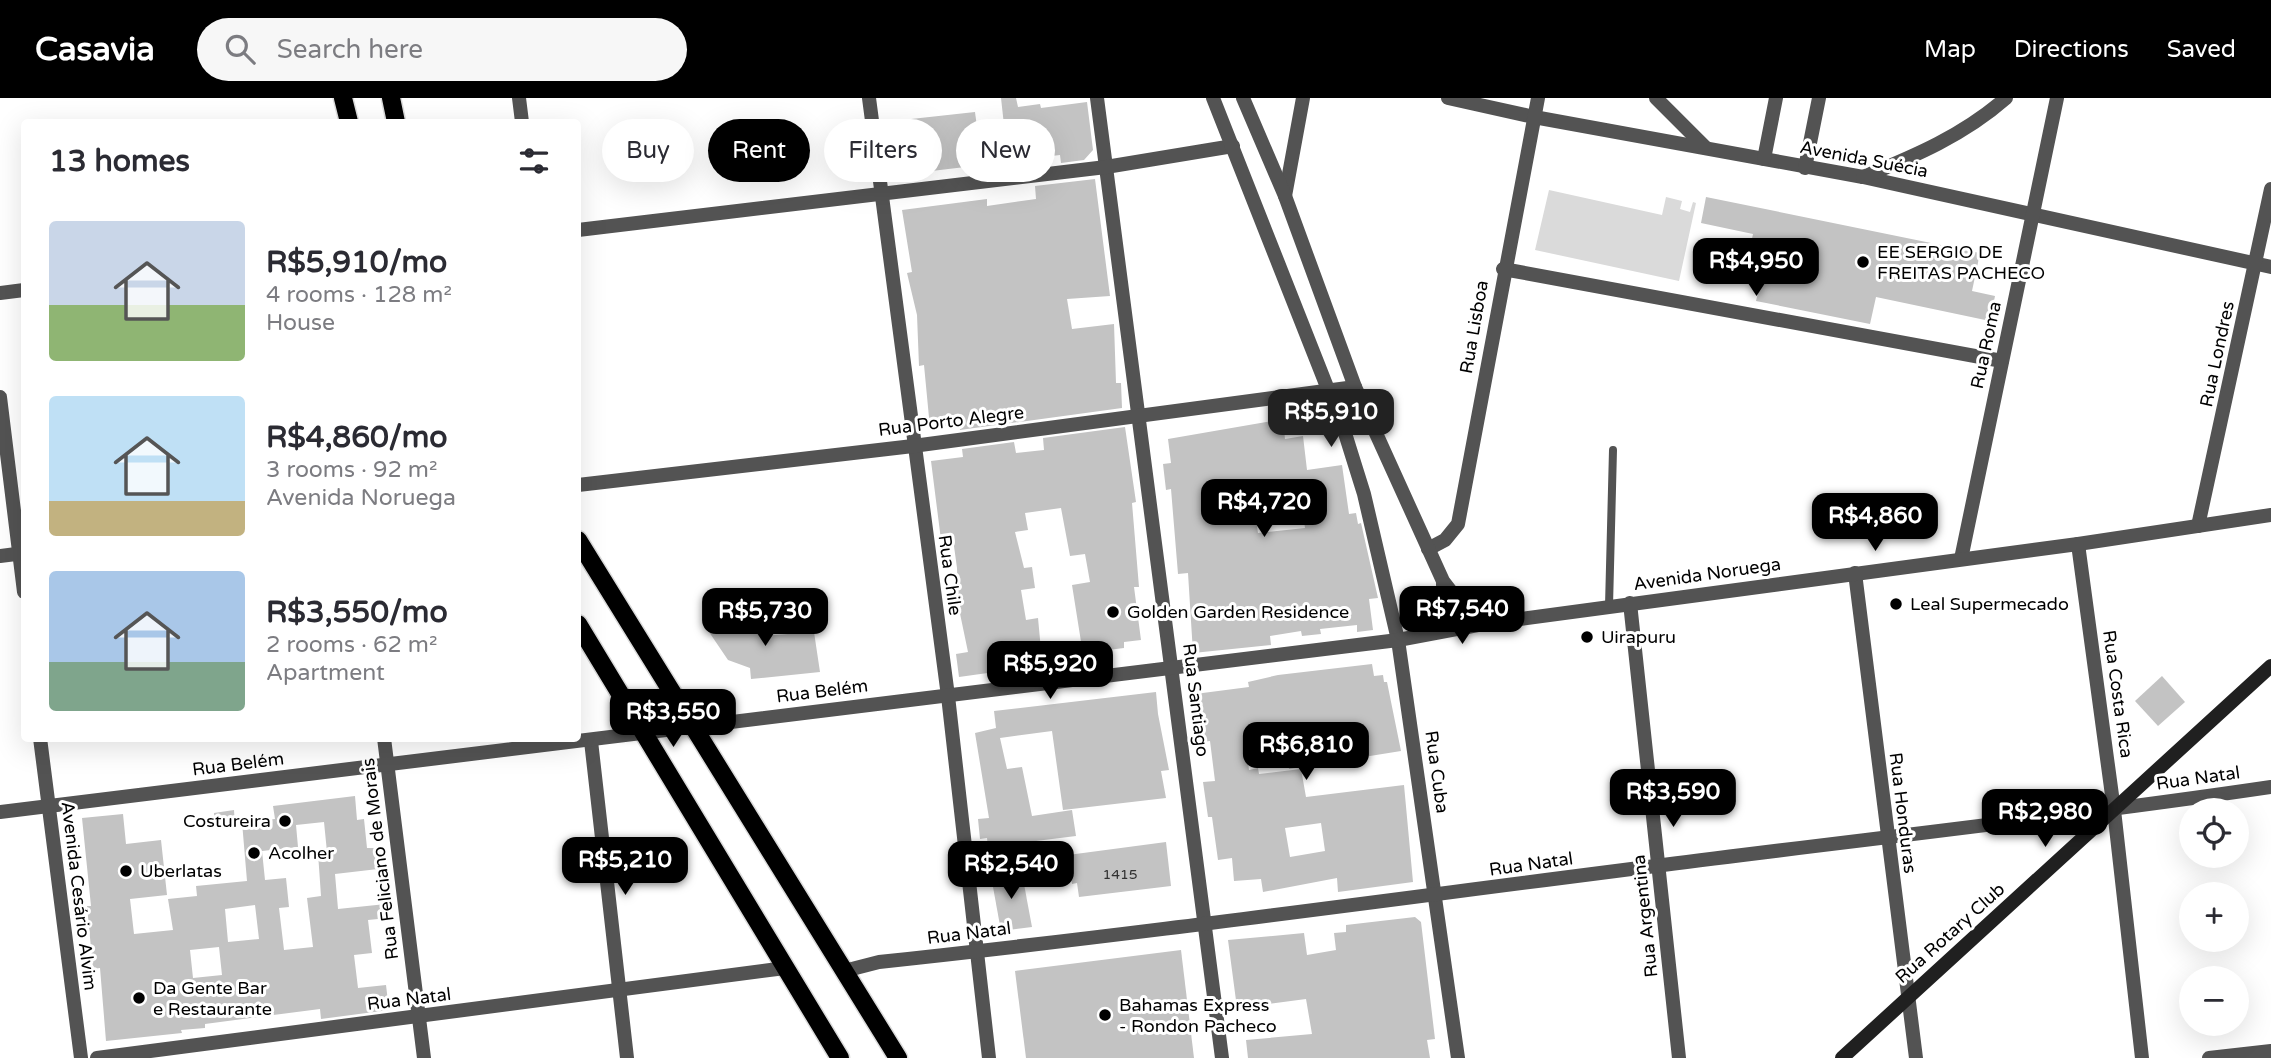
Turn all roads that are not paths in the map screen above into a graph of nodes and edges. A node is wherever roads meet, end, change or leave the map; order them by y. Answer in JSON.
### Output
{"nodes":[{"id":1,"x":343,"y":98,"type":"edge"},
{"id":2,"x":391,"y":98,"type":"edge"},
{"id":3,"x":519,"y":98,"type":"edge"},
{"id":4,"x":869,"y":98,"type":"edge"},
{"id":5,"x":1097,"y":98,"type":"edge"},
{"id":6,"x":1213,"y":98,"type":"edge"},
{"id":7,"x":1243,"y":98,"type":"edge"},
{"id":8,"x":1303,"y":98,"type":"edge"},
{"id":9,"x":1448,"y":98,"type":"edge"},
{"id":10,"x":1538,"y":98,"type":"edge"},
{"id":11,"x":1656,"y":98,"type":"edge"},
{"id":12,"x":1776,"y":98,"type":"edge"},
{"id":13,"x":1819,"y":98,"type":"edge"},
{"id":14,"x":2006,"y":98,"type":"edge"},
{"id":15,"x":2057,"y":98,"type":"edge"},
{"id":16,"x":1534,"y":117,"type":"junction"},
{"id":17,"x":348,"y":119,"type":"edge"},
{"id":18,"x":395,"y":119,"type":"edge"},
{"id":19,"x":522,"y":119,"type":"edge"},
{"id":20,"x":1233,"y":146,"type":"junction"},
{"id":21,"x":1704,"y":147,"type":"junction"},
{"id":22,"x":1764,"y":159,"type":"junction"},
{"id":23,"x":1106,"y":167,"type":"junction"},
{"id":24,"x":1805,"y":168,"type":"junction"},
{"id":25,"x":1863,"y":177,"type":"junction"},
{"id":26,"x":2271,"y":189,"type":"edge"},
{"id":27,"x":882,"y":191,"type":"junction"},
{"id":28,"x":1285,"y":195,"type":"junction"},
{"id":29,"x":2034,"y":215,"type":"junction"},
{"id":30,"x":581,"y":230,"type":"edge"},
{"id":31,"x":2264,"y":266,"type":"edge"},
{"id":32,"x":1503,"y":270,"type":"junction"},
{"id":33,"x":21,"y":290,"type":"edge"},
{"id":34,"x":0,"y":293,"type":"edge"},
{"id":35,"x":2002,"y":362,"type":"junction"},
{"id":36,"x":1355,"y":387,"type":"junction"},
{"id":37,"x":1328,"y":392,"type":"junction"},
{"id":38,"x":0,"y":397,"type":"edge"},
{"id":39,"x":1139,"y":417,"type":"junction"},
{"id":40,"x":913,"y":446,"type":"junction"},
{"id":41,"x":1613,"y":450,"type":"dead end"},
{"id":42,"x":581,"y":485,"type":"edge"},
{"id":43,"x":2271,"y":515,"type":"edge"},
{"id":44,"x":2198,"y":526,"type":"junction"},
{"id":45,"x":2078,"y":544,"type":"junction"},
{"id":46,"x":581,"y":545,"type":"edge"},
{"id":47,"x":21,"y":547,"type":"edge"},
{"id":48,"x":1428,"y":549,"type":"junction"},
{"id":49,"x":21,"y":554,"type":"edge"},
{"id":50,"x":0,"y":556,"type":"edge"},
{"id":51,"x":1961,"y":559,"type":"junction"},
{"id":52,"x":1854,"y":573,"type":"junction"},
{"id":53,"x":1443,"y":581,"type":"junction"},
{"id":54,"x":1630,"y":603,"type":"junction"},
{"id":55,"x":1609,"y":606,"type":"junction"},
{"id":56,"x":1483,"y":624,"type":"junction"},
{"id":57,"x":581,"y":629,"type":"edge"},
{"id":58,"x":1434,"y":633,"type":"junction"},
{"id":59,"x":1398,"y":640,"type":"junction"},
{"id":60,"x":2271,"y":666,"type":"edge"},
{"id":61,"x":1173,"y":668,"type":"junction"},
{"id":62,"x":948,"y":696,"type":"junction"},
{"id":63,"x":696,"y":728,"type":"junction"},
{"id":64,"x":644,"y":735,"type":"junction"},
{"id":65,"x":591,"y":741,"type":"junction"},
{"id":66,"x":40,"y":742,"type":"edge"},
{"id":67,"x":385,"y":742,"type":"edge"},
{"id":68,"x":388,"y":765,"type":"junction"},
{"id":69,"x":2271,"y":787,"type":"edge"},
{"id":70,"x":48,"y":806,"type":"junction"},
{"id":71,"x":2114,"y":810,"type":"junction"},
{"id":72,"x":0,"y":812,"type":"edge"},
{"id":73,"x":1886,"y":837,"type":"junction"},
{"id":74,"x":1659,"y":866,"type":"junction"},
{"id":75,"x":1435,"y":897,"type":"junction"},
{"id":76,"x":1206,"y":922,"type":"junction"},
{"id":77,"x":977,"y":952,"type":"junction"},
{"id":78,"x":776,"y":970,"type":"junction"},
{"id":79,"x":844,"y":971,"type":"junction"},
{"id":80,"x":618,"y":990,"type":"junction"},
{"id":81,"x":1908,"y":997,"type":"junction"},
{"id":82,"x":419,"y":1017,"type":"junction"},
{"id":83,"x":2271,"y":1051,"type":"edge"},
{"id":84,"x":81,"y":1058,"type":"edge"},
{"id":85,"x":97,"y":1058,"type":"edge"},
{"id":86,"x":424,"y":1058,"type":"edge"},
{"id":87,"x":627,"y":1058,"type":"edge"},
{"id":88,"x":840,"y":1058,"type":"edge"},
{"id":89,"x":898,"y":1058,"type":"edge"},
{"id":90,"x":989,"y":1058,"type":"edge"},
{"id":91,"x":1222,"y":1058,"type":"edge"},
{"id":92,"x":1458,"y":1058,"type":"edge"},
{"id":93,"x":1679,"y":1058,"type":"edge"},
{"id":94,"x":1842,"y":1058,"type":"edge"},
{"id":95,"x":1916,"y":1058,"type":"edge"},
{"id":96,"x":2142,"y":1058,"type":"edge"},
{"id":97,"x":2210,"y":1058,"type":"edge"}],
"edges":[{"from":1,"to":17,"type":"main road"},
{"from":2,"to":18,"type":"main road"},
{"from":3,"to":19,"type":"street"},
{"from":4,"to":27,"type":"street","name":"Rua Chile"},
{"from":5,"to":23,"type":"street","name":"Rua Santiago"},
{"from":6,"to":20,"type":"street","name":"Rua Cuba"},
{"from":7,"to":28,"type":"street"},
{"from":8,"to":28,"type":"street"},
{"from":9,"to":16,"type":"street","name":"Avenida Suécia"},
{"from":10,"to":16,"type":"street","name":"Rua Lisboa"},
{"from":11,"to":21,"type":"street"},
{"from":12,"to":22,"type":"street"},
{"from":13,"to":24,"type":"street"},
{"from":14,"to":25,"type":"street"},
{"from":15,"to":29,"type":"street","name":"Rua Roma"},
{"from":16,"to":21,"type":"street","name":"Avenida Suécia"},
{"from":16,"to":32,"type":"street","name":"Rua Lisboa"},
{"from":20,"to":23,"type":"street"},
{"from":20,"to":37,"type":"street","name":"Rua Cuba"},
{"from":21,"to":22,"type":"street","name":"Avenida Suécia"},
{"from":22,"to":24,"type":"street","name":"Avenida Suécia"},
{"from":23,"to":27,"type":"street"},
{"from":23,"to":39,"type":"street","name":"Rua Santiago"},
{"from":24,"to":25,"type":"street","name":"Avenida Suécia"},
{"from":25,"to":29,"type":"street","name":"Avenida Suécia"},
{"from":26,"to":31,"type":"street","name":"Rua Londres"},
{"from":27,"to":30,"type":"street"},
{"from":27,"to":40,"type":"street","name":"Rua Chile"},
{"from":28,"to":36,"type":"street"},
{"from":29,"to":31,"type":"street","name":"Avenida Suécia"},
{"from":29,"to":35,"type":"street","name":"Rua Roma"},
{"from":31,"to":44,"type":"street","name":"Rua Londres"},
{"from":32,"to":35,"type":"street"},
{"from":32,"to":48,"type":"street","name":"Rua Lisboa"},
{"from":33,"to":34,"type":"street"},
{"from":35,"to":51,"type":"street","name":"Rua Roma"},
{"from":36,"to":37,"type":"street","name":"Rua Porto Alegre"},
{"from":36,"to":48,"type":"street"},
{"from":37,"to":39,"type":"street","name":"Rua Porto Alegre"},
{"from":37,"to":59,"type":"street","name":"Rua Cuba"},
{"from":38,"to":47,"type":"street"},
{"from":39,"to":40,"type":"street","name":"Rua Porto Alegre"},
{"from":39,"to":61,"type":"street","name":"Rua Santiago"},
{"from":40,"to":42,"type":"street","name":"Rua Porto Alegre"},
{"from":40,"to":62,"type":"street","name":"Rua Chile"},
{"from":41,"to":55,"type":"lane"},
{"from":43,"to":44,"type":"street","name":"Avenida Noruega"},
{"from":44,"to":45,"type":"street","name":"Avenida Noruega"},
{"from":45,"to":51,"type":"street","name":"Avenida Noruega"},
{"from":45,"to":71,"type":"street","name":"Rua Costa Rica"},
{"from":46,"to":63,"type":"main road"},
{"from":48,"to":53,"type":"street"},
{"from":49,"to":50,"type":"street"},
{"from":51,"to":52,"type":"street","name":"Avenida Noruega"},
{"from":52,"to":54,"type":"street","name":"Avenida Noruega"},
{"from":52,"to":73,"type":"street","name":"Rua Honduras"},
{"from":53,"to":56,"type":"street"},
{"from":53,"to":58,"type":"street"},
{"from":54,"to":55,"type":"street","name":"Avenida Noruega"},
{"from":54,"to":74,"type":"street","name":"Rua Argentina"},
{"from":55,"to":56,"type":"street","name":"Avenida Noruega"},
{"from":56,"to":58,"type":"street","name":"Avenida Noruega"},
{"from":57,"to":64,"type":"main road"},
{"from":58,"to":59,"type":"street","name":"Avenida Noruega"},
{"from":59,"to":61,"type":"street","name":"Rua Belém"},
{"from":59,"to":75,"type":"street","name":"Rua Cuba"},
{"from":60,"to":71,"type":"main road","name":"Rua Rotary Club"},
{"from":61,"to":62,"type":"street","name":"Rua Belém"},
{"from":61,"to":76,"type":"street","name":"Rua Santiago"},
{"from":62,"to":63,"type":"street","name":"Rua Belém"},
{"from":62,"to":77,"type":"street","name":"Rua Chile"},
{"from":63,"to":64,"type":"street","name":"Rua Belém"},
{"from":63,"to":79,"type":"main road"},
{"from":64,"to":65,"type":"street","name":"Rua Belém"},
{"from":64,"to":78,"type":"main road"},
{"from":65,"to":68,"type":"street","name":"Rua Belém"},
{"from":65,"to":80,"type":"street"},
{"from":66,"to":70,"type":"street","name":"Avenida Cesário Alvim"},
{"from":67,"to":68,"type":"street","name":"Rua Feliciano de Morais"},
{"from":68,"to":70,"type":"street","name":"Rua Belém"},
{"from":68,"to":82,"type":"street","name":"Rua Feliciano de Morais"},
{"from":69,"to":71,"type":"street","name":"Rua Natal"},
{"from":70,"to":72,"type":"street","name":"Rua Belém"},
{"from":70,"to":84,"type":"street","name":"Avenida Cesário Alvim"},
{"from":71,"to":73,"type":"street","name":"Rua Natal"},
{"from":71,"to":81,"type":"main road","name":"Rua Rotary Club"},
{"from":71,"to":96,"type":"street","name":"Rua Costa Rica"},
{"from":73,"to":74,"type":"street","name":"Rua Natal"},
{"from":73,"to":81,"type":"street","name":"Rua Honduras"},
{"from":74,"to":75,"type":"street","name":"Rua Natal"},
{"from":74,"to":93,"type":"street","name":"Rua Argentina"},
{"from":75,"to":76,"type":"street","name":"Rua Natal"},
{"from":75,"to":92,"type":"street","name":"Rua Cuba"},
{"from":76,"to":77,"type":"street","name":"Rua Natal"},
{"from":76,"to":91,"type":"street","name":"Rua Santiago"},
{"from":77,"to":79,"type":"street","name":"Rua Natal"},
{"from":77,"to":90,"type":"street","name":"Rua Chile"},
{"from":78,"to":80,"type":"street","name":"Rua Natal"},
{"from":78,"to":88,"type":"main road"},
{"from":79,"to":89,"type":"main road"},
{"from":80,"to":82,"type":"street","name":"Rua Natal"},
{"from":80,"to":87,"type":"street"},
{"from":81,"to":94,"type":"main road","name":"Rua Rotary Club"},
{"from":81,"to":95,"type":"street","name":"Rua Honduras"},
{"from":82,"to":85,"type":"street","name":"Rua Natal"},
{"from":82,"to":86,"type":"street","name":"Rua Feliciano de Morais"},
{"from":83,"to":97,"type":"street"}]}
